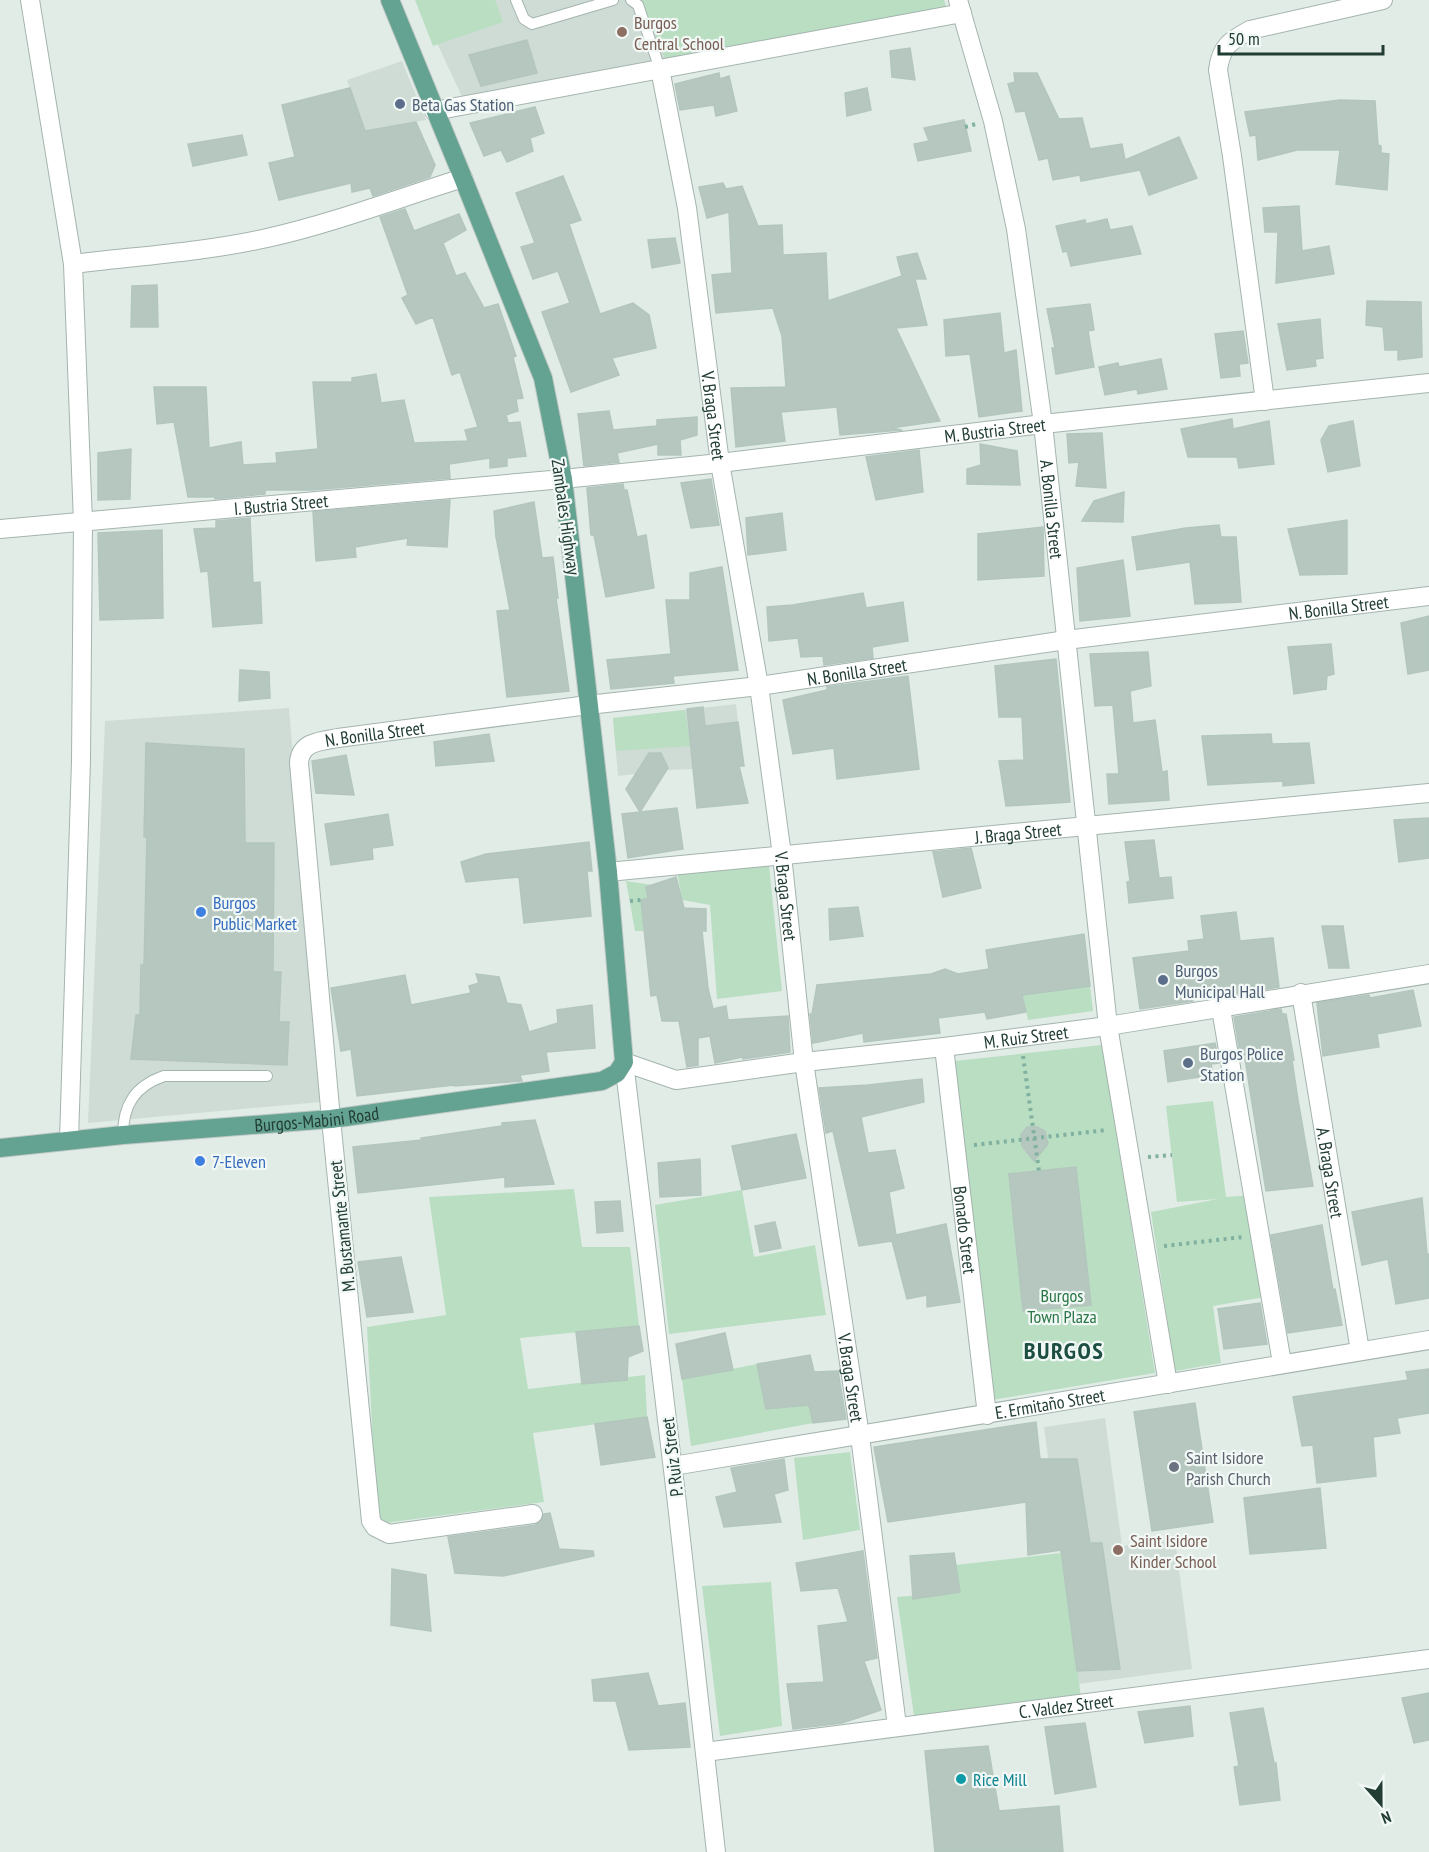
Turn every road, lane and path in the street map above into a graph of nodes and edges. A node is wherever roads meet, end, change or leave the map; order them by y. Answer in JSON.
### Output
{"nodes":[{"id":1,"x":30,"y":0,"type":"edge"},
{"id":2,"x":390,"y":0,"type":"edge"},
{"id":3,"x":516,"y":0,"type":"edge"},
{"id":4,"x":613,"y":0,"type":"edge"},
{"id":5,"x":631,"y":0,"type":"edge"},
{"id":6,"x":1383,"y":0,"type":"edge"},
{"id":7,"x":960,"y":6,"type":"edge"},
{"id":8,"x":660,"y":69,"type":"junction"},
{"id":9,"x":434,"y":111,"type":"junction"},
{"id":10,"x":464,"y":178,"type":"junction"},
{"id":11,"x":73,"y":264,"type":"junction"},
{"id":12,"x":1429,"y":384,"type":"edge"},
{"id":13,"x":1265,"y":401,"type":"junction"},
{"id":14,"x":1043,"y":424,"type":"junction"},
{"id":15,"x":720,"y":463,"type":"junction"},
{"id":16,"x":563,"y":479,"type":"junction"},
{"id":17,"x":83,"y":522,"type":"junction"},
{"id":18,"x":0,"y":529,"type":"edge"},
{"id":19,"x":1429,"y":596,"type":"edge"},
{"id":20,"x":1066,"y":640,"type":"junction"},
{"id":21,"x":759,"y":686,"type":"junction"},
{"id":22,"x":588,"y":705,"type":"junction"},
{"id":23,"x":299,"y":763,"type":"joint"},
{"id":24,"x":1429,"y":793,"type":"edge"},
{"id":25,"x":1085,"y":825,"type":"junction"},
{"id":26,"x":782,"y":855,"type":"junction"},
{"id":27,"x":608,"y":872,"type":"junction"},
{"id":28,"x":1429,"y":974,"type":"edge"},
{"id":29,"x":1301,"y":993,"type":"junction"},
{"id":30,"x":1221,"y":1009,"type":"junction"},
{"id":31,"x":1108,"y":1026,"type":"junction"},
{"id":32,"x":1020,"y":1037,"type":"junction"},
{"id":33,"x":944,"y":1047,"type":"junction"},
{"id":34,"x":624,"y":1062,"type":"junction"},
{"id":35,"x":804,"y":1062,"type":"junction"},
{"id":36,"x":267,"y":1076,"type":"dead end"},
{"id":37,"x":331,"y":1119,"type":"junction"},
{"id":38,"x":1125,"y":1128,"type":"junction"},
{"id":39,"x":123,"y":1135,"type":"junction"},
{"id":40,"x":1034,"y":1138,"type":"junction"},
{"id":41,"x":69,"y":1140,"type":"junction"},
{"id":42,"x":956,"y":1147,"type":"junction"},
{"id":43,"x":0,"y":1148,"type":"edge"},
{"id":44,"x":1039,"y":1171,"type":"dead end"},
{"id":45,"x":1260,"y":1235,"type":"junction"},
{"id":46,"x":1145,"y":1248,"type":"junction"},
{"id":47,"x":1429,"y":1340,"type":"edge"},
{"id":48,"x":1360,"y":1351,"type":"junction"},
{"id":49,"x":1282,"y":1364,"type":"junction"},
{"id":50,"x":1168,"y":1384,"type":"junction"},
{"id":51,"x":987,"y":1415,"type":"junction"},
{"id":52,"x":860,"y":1436,"type":"junction"},
{"id":53,"x":673,"y":1466,"type":"junction"},
{"id":54,"x":533,"y":1514,"type":"dead end"},
{"id":55,"x":1429,"y":1659,"type":"edge"},
{"id":56,"x":897,"y":1726,"type":"junction"},
{"id":57,"x":705,"y":1752,"type":"junction"},
{"id":58,"x":716,"y":1852,"type":"edge"}],
"edges":[{"from":1,"to":11,"type":"street"},
{"from":2,"to":9,"type":"main road","name":"Zambales Highway"},
{"from":3,"to":4,"type":"lane"},
{"from":5,"to":8,"type":"lane"},
{"from":6,"to":13,"type":"street"},
{"from":7,"to":8,"type":"street"},
{"from":7,"to":14,"type":"street","name":"A. Bonilla Street"},
{"from":8,"to":9,"type":"street"},
{"from":8,"to":15,"type":"street","name":"V. Braga Street"},
{"from":9,"to":10,"type":"main road","name":"Zambales Highway"},
{"from":10,"to":11,"type":"street"},
{"from":10,"to":16,"type":"main road","name":"Zambales Highway"},
{"from":11,"to":17,"type":"street"},
{"from":12,"to":13,"type":"street","name":"M. Bustria Street"},
{"from":13,"to":14,"type":"street","name":"M. Bustria Street"},
{"from":14,"to":15,"type":"street","name":"M. Bustria Street"},
{"from":14,"to":20,"type":"street","name":"A. Bonilla Street"},
{"from":15,"to":16,"type":"street","name":"M. Bustria Street"},
{"from":15,"to":21,"type":"street","name":"V. Braga Street"},
{"from":16,"to":17,"type":"street","name":"I. Bustria Street"},
{"from":16,"to":22,"type":"main road","name":"Zambales Highway"},
{"from":17,"to":18,"type":"street","name":"I. Bustria Street"},
{"from":17,"to":41,"type":"street"},
{"from":19,"to":20,"type":"street","name":"N. Bonilla Street"},
{"from":20,"to":21,"type":"street","name":"N. Bonilla Street"},
{"from":20,"to":25,"type":"street","name":"A. Bonilla Street"},
{"from":21,"to":22,"type":"street","name":"N. Bonilla Street"},
{"from":21,"to":26,"type":"street","name":"V. Braga Street"},
{"from":22,"to":23,"type":"street","name":"N. Bonilla Street"},
{"from":22,"to":27,"type":"main road","name":"Zambales Highway"},
{"from":23,"to":37,"type":"street","name":"M. Bustamante Street"},
{"from":24,"to":25,"type":"street","name":"J. Braga Street"},
{"from":25,"to":26,"type":"street","name":"J. Braga Street"},
{"from":25,"to":31,"type":"street","name":"A. Bonilla Street"},
{"from":26,"to":27,"type":"street","name":"J. Braga Street"},
{"from":26,"to":35,"type":"street","name":"V. Braga Street"},
{"from":27,"to":34,"type":"main road","name":"Zambales Highway"},
{"from":28,"to":29,"type":"street","name":"M. Ruiz Street"},
{"from":29,"to":30,"type":"street","name":"M. Ruiz Street"},
{"from":29,"to":48,"type":"street","name":"A. Braga Street"},
{"from":30,"to":31,"type":"street","name":"M. Ruiz Street"},
{"from":30,"to":45,"type":"street"},
{"from":31,"to":32,"type":"street","name":"M. Ruiz Street"},
{"from":31,"to":38,"type":"street","name":"A. Bonilla Street"},
{"from":32,"to":33,"type":"street","name":"M. Ruiz Street"},
{"from":32,"to":40,"type":"path"},
{"from":33,"to":35,"type":"street","name":"M. Ruiz Street"},
{"from":33,"to":42,"type":"street","name":"Bonado Street"},
{"from":34,"to":35,"type":"street","name":"M. Ruiz Street"},
{"from":34,"to":37,"type":"main road","name":"Burgos-Mabini Road"},
{"from":34,"to":53,"type":"street","name":"P. Ruiz Street"},
{"from":35,"to":52,"type":"street","name":"V. Braga Street"},
{"from":36,"to":39,"type":"lane"},
{"from":37,"to":39,"type":"main road","name":"Burgos-Mabini Road"},
{"from":37,"to":54,"type":"street","name":"M. Bustamante Street"},
{"from":38,"to":40,"type":"path"},
{"from":38,"to":46,"type":"street","name":"A. Bonilla Street"},
{"from":39,"to":41,"type":"main road","name":"Burgos-Mabini Road"},
{"from":40,"to":42,"type":"path"},
{"from":40,"to":44,"type":"path"},
{"from":41,"to":43,"type":"main road","name":"Burgos-Mabini Road"},
{"from":42,"to":51,"type":"street","name":"Bonado Street"},
{"from":45,"to":46,"type":"path"},
{"from":45,"to":49,"type":"street"},
{"from":46,"to":50,"type":"street","name":"A. Bonilla Street"},
{"from":47,"to":48,"type":"street","name":"E. Ermitaño Street"},
{"from":48,"to":49,"type":"street","name":"E. Ermitaño Street"},
{"from":49,"to":50,"type":"street","name":"E. Ermitaño Street"},
{"from":50,"to":51,"type":"street","name":"E. Ermitaño Street"},
{"from":51,"to":52,"type":"street","name":"E. Ermitaño Street"},
{"from":52,"to":53,"type":"street","name":"E. Ermitaño Street"},
{"from":52,"to":56,"type":"street","name":"V. Braga Street"},
{"from":53,"to":57,"type":"street","name":"P. Ruiz Street"},
{"from":55,"to":56,"type":"street","name":"C. Valdez Street"},
{"from":56,"to":57,"type":"street","name":"C. Valdez Street"},
{"from":57,"to":58,"type":"street","name":"P. Ruiz Street"}]}
